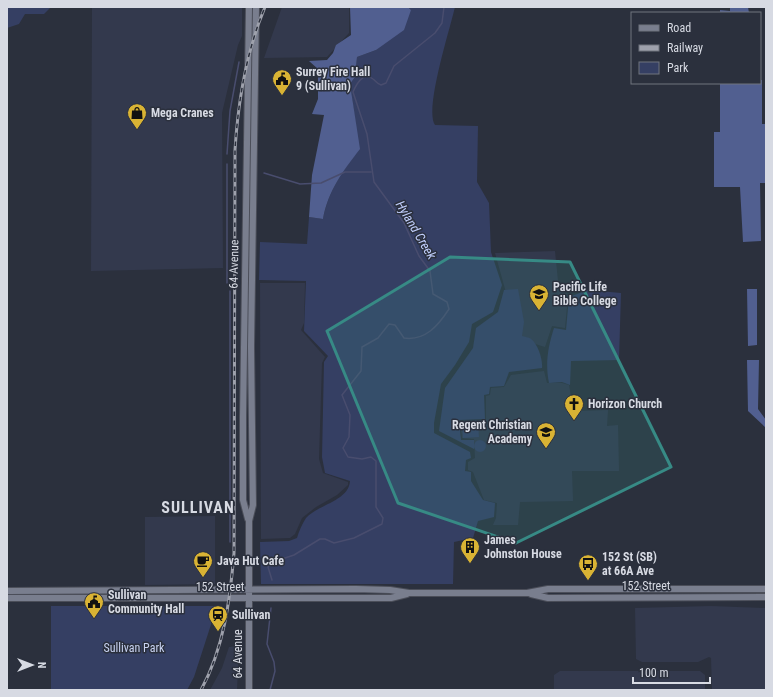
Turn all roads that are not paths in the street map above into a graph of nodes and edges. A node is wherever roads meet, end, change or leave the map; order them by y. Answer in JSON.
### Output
{"nodes":[{"id":1,"x":249,"y":7,"type":"edge"},
{"id":2,"x":256,"y":7,"type":"edge"},
{"id":3,"x":246,"y":209,"type":"junction"},
{"id":4,"x":253,"y":209,"type":"junction"},
{"id":5,"x":249,"y":521,"type":"junction"},
{"id":6,"x":766,"y":589,"type":"edge"},
{"id":7,"x":249,"y":590,"type":"junction"},
{"id":8,"x":7,"y":591,"type":"edge"},
{"id":9,"x":409,"y":593,"type":"junction"},
{"id":10,"x":527,"y":593,"type":"junction"},
{"id":11,"x":766,"y":597,"type":"edge"},
{"id":12,"x":7,"y":598,"type":"edge"},
{"id":13,"x":249,"y":598,"type":"junction"},
{"id":14,"x":249,"y":690,"type":"edge"}],
"edges":[{"from":1,"to":3,"type":"main road","name":"64 Avenue"},
{"from":2,"to":4,"type":"main road","name":"64 Avenue"},
{"from":3,"to":4,"type":"main road"},
{"from":3,"to":5,"type":"main road","name":"64 Avenue"},
{"from":4,"to":5,"type":"main road","name":"64 Avenue"},
{"from":5,"to":7,"type":"main road","name":"64 Avenue"},
{"from":6,"to":10,"type":"main road","name":"152 Street"},
{"from":7,"to":8,"type":"main road","name":"152 Street"},
{"from":7,"to":9,"type":"main road","name":"152 Street"},
{"from":7,"to":13,"type":"main road","name":"64 Avenue"},
{"from":9,"to":10,"type":"main road","name":"152 Street"},
{"from":9,"to":13,"type":"main road","name":"152 Street"},
{"from":10,"to":11,"type":"main road","name":"152 Street"},
{"from":12,"to":13,"type":"main road","name":"152 Street"},
{"from":13,"to":14,"type":"main road","name":"64 Avenue"}]}
